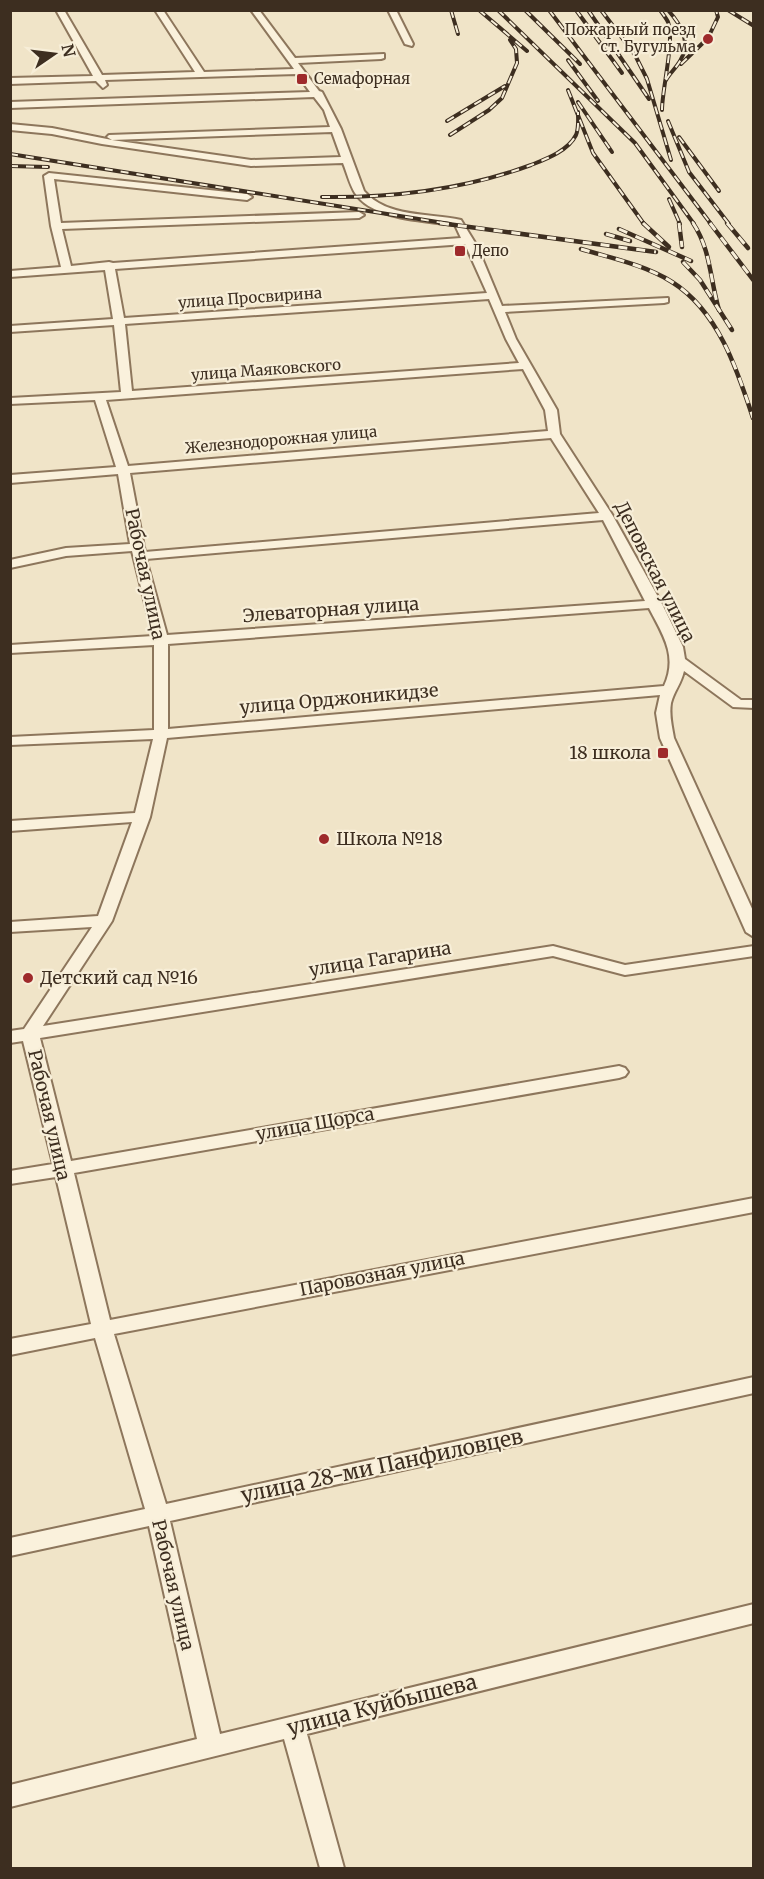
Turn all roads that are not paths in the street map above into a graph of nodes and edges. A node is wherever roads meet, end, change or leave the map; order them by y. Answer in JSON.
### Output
{"nodes":[{"id":1,"x":60,"y":10,"type":"edge"},
{"id":2,"x":159,"y":10,"type":"edge"},
{"id":3,"x":255,"y":10,"type":"edge"},
{"id":4,"x":392,"y":10,"type":"edge"},
{"id":5,"x":409,"y":44,"type":"dead end"},
{"id":6,"x":381,"y":56,"type":"dead end"},
{"id":7,"x":294,"y":62,"type":"junction"},
{"id":8,"x":301,"y":70,"type":"junction"},
{"id":9,"x":201,"y":74,"type":"junction"},
{"id":10,"x":97,"y":77,"type":"junction"},
{"id":11,"x":10,"y":81,"type":"edge"},
{"id":12,"x":319,"y":94,"type":"junction"},
{"id":13,"x":108,"y":101,"type":"junction"},
{"id":14,"x":10,"y":105,"type":"edge"},
{"id":15,"x":10,"y":127,"type":"edge"},
{"id":16,"x":336,"y":129,"type":"junction"},
{"id":17,"x":102,"y":141,"type":"junction"},
{"id":18,"x":346,"y":160,"type":"junction"},
{"id":19,"x":247,"y":196,"type":"dead end"},
{"id":20,"x":360,"y":215,"type":"dead end"},
{"id":21,"x":56,"y":226,"type":"junction"},
{"id":22,"x":466,"y":242,"type":"junction"},
{"id":23,"x":109,"y":265,"type":"junction"},
{"id":24,"x":67,"y":269,"type":"junction"},
{"id":25,"x":10,"y":274,"type":"edge"},
{"id":26,"x":664,"y":300,"type":"dead end"},
{"id":27,"x":495,"y":302,"type":"junction"},
{"id":28,"x":120,"y":322,"type":"junction"},
{"id":29,"x":10,"y":329,"type":"edge"},
{"id":30,"x":524,"y":366,"type":"junction"},
{"id":31,"x":99,"y":395,"type":"junction"},
{"id":32,"x":127,"y":395,"type":"junction"},
{"id":33,"x":10,"y":401,"type":"edge"},
{"id":34,"x":554,"y":434,"type":"junction"},
{"id":35,"x":123,"y":470,"type":"junction"},
{"id":36,"x":10,"y":479,"type":"edge"},
{"id":37,"x":606,"y":516,"type":"junction"},
{"id":38,"x":139,"y":551,"type":"junction"},
{"id":39,"x":10,"y":564,"type":"edge"},
{"id":40,"x":655,"y":603,"type":"junction"},
{"id":41,"x":162,"y":640,"type":"junction"},
{"id":42,"x":10,"y":649,"type":"edge"},
{"id":43,"x":680,"y":662,"type":"junction"},
{"id":44,"x":671,"y":690,"type":"junction"},
{"id":45,"x":753,"y":704,"type":"edge"},
{"id":46,"x":161,"y":734,"type":"junction"},
{"id":47,"x":10,"y":741,"type":"edge"},
{"id":48,"x":142,"y":818,"type":"junction"},
{"id":49,"x":10,"y":826,"type":"edge"},
{"id":50,"x":104,"y":921,"type":"junction"},
{"id":51,"x":10,"y":927,"type":"edge"},
{"id":52,"x":753,"y":932,"type":"edge"},
{"id":53,"x":753,"y":951,"type":"edge"},
{"id":54,"x":30,"y":1033,"type":"junction"},
{"id":55,"x":10,"y":1036,"type":"edge"},
{"id":56,"x":619,"y":1072,"type":"dead end"},
{"id":57,"x":62,"y":1168,"type":"junction"},
{"id":58,"x":10,"y":1178,"type":"edge"},
{"id":59,"x":753,"y":1205,"type":"edge"},
{"id":60,"x":102,"y":1328,"type":"junction"},
{"id":61,"x":10,"y":1347,"type":"edge"},
{"id":62,"x":753,"y":1384,"type":"edge"},
{"id":63,"x":158,"y":1515,"type":"junction"},
{"id":64,"x":10,"y":1547,"type":"edge"},
{"id":65,"x":753,"y":1613,"type":"edge"},
{"id":66,"x":293,"y":1727,"type":"junction"},
{"id":67,"x":211,"y":1748,"type":"junction"},
{"id":68,"x":10,"y":1796,"type":"edge"},
{"id":69,"x":332,"y":1869,"type":"edge"}],
"edges":[{"from":1,"to":10,"type":"street"},
{"from":2,"to":9,"type":"street"},
{"from":3,"to":7,"type":"street"},
{"from":4,"to":5,"type":"street"},
{"from":6,"to":7,"type":"street"},
{"from":7,"to":8,"type":"street"},
{"from":8,"to":9,"type":"street"},
{"from":8,"to":12,"type":"street"},
{"from":9,"to":10,"type":"street"},
{"from":10,"to":11,"type":"street"},
{"from":10,"to":13,"type":"street"},
{"from":12,"to":13,"type":"street"},
{"from":12,"to":16,"type":"street"},
{"from":13,"to":14,"type":"street"},
{"from":15,"to":17,"type":"street"},
{"from":16,"to":17,"type":"street"},
{"from":16,"to":18,"type":"street"},
{"from":17,"to":18,"type":"street"},
{"from":18,"to":22,"type":"street","name":"Деповская улица"},
{"from":19,"to":21,"type":"street"},
{"from":20,"to":21,"type":"street"},
{"from":21,"to":24,"type":"street"},
{"from":22,"to":23,"type":"street"},
{"from":22,"to":27,"type":"street","name":"Деповская улица"},
{"from":23,"to":24,"type":"street"},
{"from":23,"to":28,"type":"street"},
{"from":24,"to":25,"type":"street"},
{"from":26,"to":27,"type":"street","name":"улица Просвирина"},
{"from":27,"to":28,"type":"street","name":"улица Просвирина"},
{"from":27,"to":30,"type":"street","name":"Деповская улица"},
{"from":28,"to":29,"type":"street","name":"улица Просвирина"},
{"from":28,"to":32,"type":"street"},
{"from":30,"to":32,"type":"street","name":"улица Маяковского"},
{"from":30,"to":34,"type":"street","name":"Деповская улица"},
{"from":31,"to":32,"type":"street","name":"улица Маяковского"},
{"from":31,"to":33,"type":"street","name":"улица Маяковского"},
{"from":31,"to":35,"type":"street","name":"Рабочая улица"},
{"from":34,"to":35,"type":"street","name":"Железнодорожная улица"},
{"from":34,"to":37,"type":"street","name":"Деповская улица"},
{"from":35,"to":36,"type":"street","name":"Железнодорожная улица"},
{"from":35,"to":38,"type":"street","name":"Рабочая улица"},
{"from":37,"to":38,"type":"street"},
{"from":37,"to":40,"type":"street","name":"Деповская улица"},
{"from":38,"to":39,"type":"street"},
{"from":38,"to":41,"type":"street","name":"Рабочая улица"},
{"from":40,"to":41,"type":"street","name":"Элеваторная улица"},
{"from":40,"to":43,"type":"street","name":"Деповская улица"},
{"from":41,"to":42,"type":"street","name":"Элеваторная улица"},
{"from":41,"to":46,"type":"street","name":"Рабочая улица"},
{"from":43,"to":44,"type":"street","name":"Деповская улица"},
{"from":43,"to":45,"type":"street"},
{"from":44,"to":46,"type":"street","name":"улица Орджоникидзе"},
{"from":44,"to":52,"type":"street","name":"Деповская улица"},
{"from":46,"to":47,"type":"street","name":"улица Орджоникидзе"},
{"from":46,"to":48,"type":"street","name":"Рабочая улица"},
{"from":48,"to":49,"type":"street"},
{"from":48,"to":50,"type":"street","name":"Рабочая улица"},
{"from":50,"to":51,"type":"street"},
{"from":50,"to":54,"type":"street","name":"Рабочая улица"},
{"from":53,"to":54,"type":"street","name":"улица Гагарина"},
{"from":54,"to":55,"type":"street","name":"улица Гагарина"},
{"from":54,"to":57,"type":"street","name":"Рабочая улица"},
{"from":56,"to":57,"type":"street","name":"улица Щорса"},
{"from":57,"to":58,"type":"street","name":"улица Щорса"},
{"from":57,"to":60,"type":"street","name":"Рабочая улица"},
{"from":59,"to":60,"type":"street","name":"Паровозная улица"},
{"from":60,"to":61,"type":"street","name":"Паровозная улица"},
{"from":60,"to":63,"type":"street","name":"Рабочая улица"},
{"from":62,"to":63,"type":"street","name":"улица 28-ми Панфиловцев"},
{"from":63,"to":64,"type":"street","name":"улица 28-ми Панфиловцев"},
{"from":63,"to":67,"type":"street","name":"Рабочая улица"},
{"from":65,"to":66,"type":"street","name":"улица Куйбышева"},
{"from":66,"to":67,"type":"street","name":"улица Куйбышева"},
{"from":66,"to":69,"type":"street"},
{"from":67,"to":68,"type":"street","name":"улица Куйбышева"}]}
